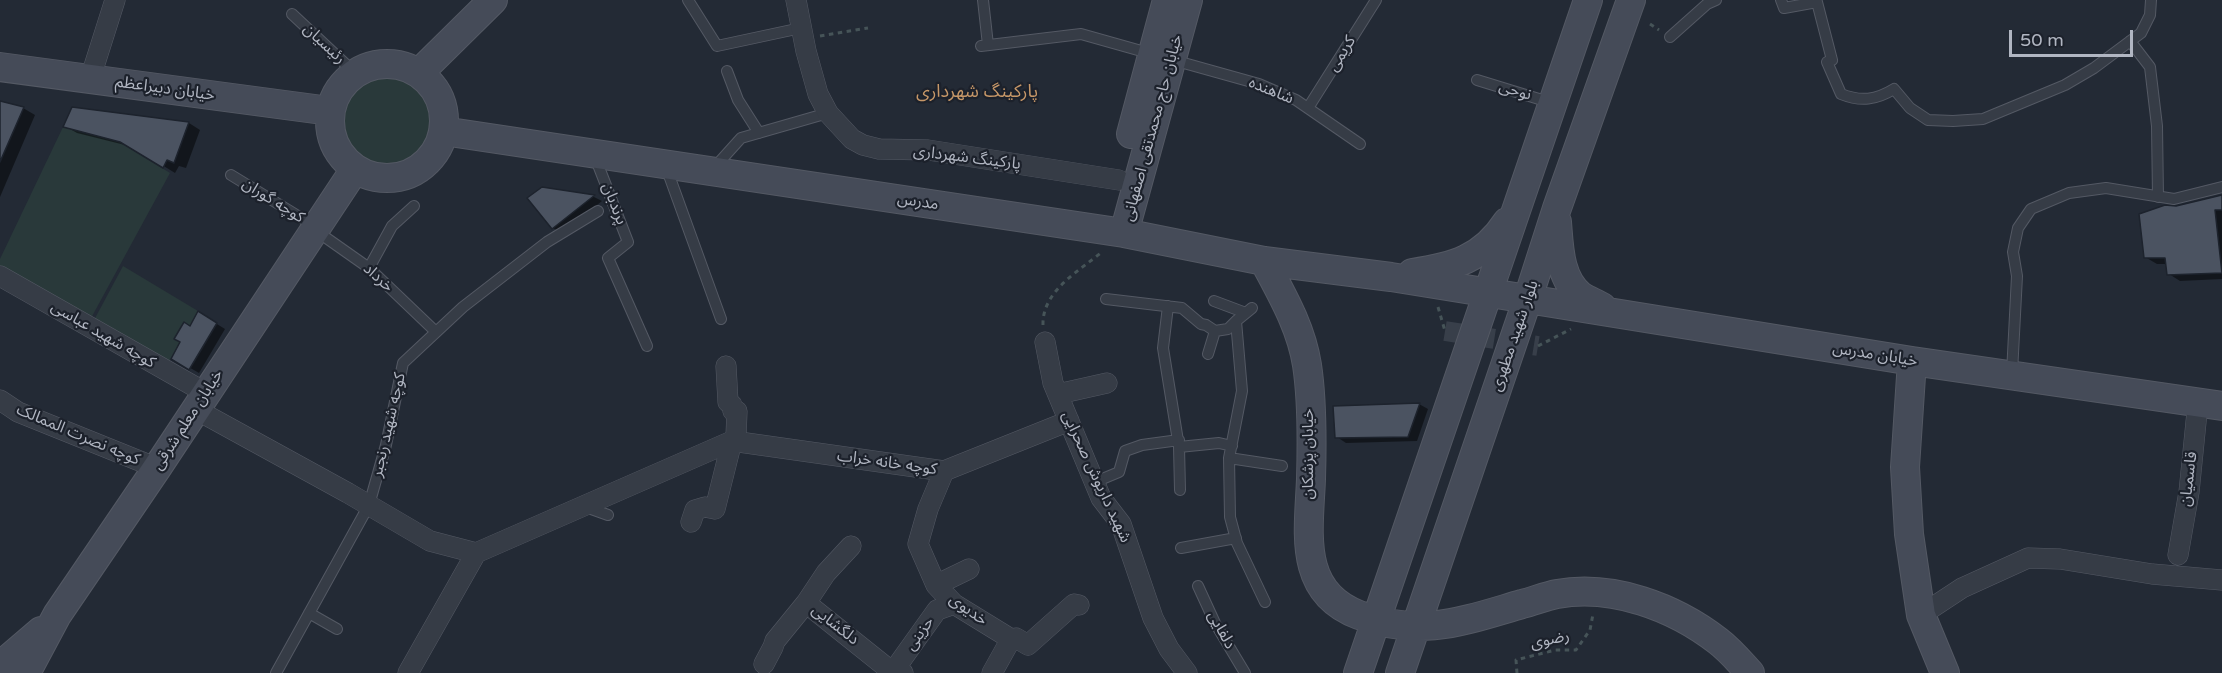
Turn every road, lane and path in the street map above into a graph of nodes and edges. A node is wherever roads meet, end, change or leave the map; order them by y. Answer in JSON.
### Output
{"nodes":[{"id":1,"x":115,"y":0,"type":"edge"},
{"id":2,"x":493,"y":0,"type":"edge"},
{"id":3,"x":688,"y":0,"type":"edge"},
{"id":4,"x":796,"y":0,"type":"edge"},
{"id":5,"x":983,"y":0,"type":"edge"},
{"id":6,"x":1167,"y":0,"type":"edge"},
{"id":7,"x":1188,"y":0,"type":"edge"},
{"id":8,"x":1376,"y":0,"type":"edge"},
{"id":9,"x":1631,"y":0,"type":"edge"},
{"id":10,"x":1716,"y":0,"type":"edge"},
{"id":11,"x":1781,"y":0,"type":"edge"},
{"id":12,"x":2151,"y":0,"type":"edge"},
{"id":13,"x":1817,"y":1,"type":"edge"},
{"id":14,"x":1582,"y":4,"type":"edge"},
{"id":15,"x":292,"y":14,"type":"dead end"},
{"id":16,"x":868,"y":28,"type":"dead end"},
{"id":17,"x":802,"y":33,"type":"junction"},
{"id":18,"x":1670,"y":37,"type":"dead end"},
{"id":19,"x":2130,"y":41,"type":"junction"},
{"id":20,"x":1569,"y":55,"type":"junction"},
{"id":21,"x":1162,"y":57,"type":"junction"},
{"id":22,"x":1608,"y":65,"type":"junction"},
{"id":23,"x":0,"y":67,"type":"edge"},
{"id":24,"x":727,"y":71,"type":"dead end"},
{"id":25,"x":355,"y":73,"type":"junction"},
{"id":26,"x":419,"y":73,"type":"junction"},
{"id":27,"x":90,"y":78,"type":"junction"},
{"id":28,"x":1477,"y":80,"type":"dead end"},
{"id":29,"x":1553,"y":103,"type":"junction"},
{"id":30,"x":1308,"y":108,"type":"junction"},
{"id":31,"x":330,"y":111,"type":"junction"},
{"id":32,"x":828,"y":113,"type":"junction"},
{"id":33,"x":443,"y":131,"type":"junction"},
{"id":34,"x":759,"y":133,"type":"junction"},
{"id":35,"x":1360,"y":144,"type":"dead end"},
{"id":36,"x":594,"y":154,"type":"junction"},
{"id":37,"x":666,"y":165,"type":"junction"},
{"id":38,"x":355,"y":169,"type":"junction"},
{"id":39,"x":711,"y":171,"type":"junction"},
{"id":40,"x":231,"y":175,"type":"dead end"},
{"id":41,"x":1119,"y":180,"type":"junction"},
{"id":42,"x":2222,"y":187,"type":"edge"},
{"id":43,"x":2158,"y":197,"type":"junction"},
{"id":44,"x":414,"y":206,"type":"dead end"},
{"id":45,"x":1517,"y":208,"type":"junction"},
{"id":46,"x":1557,"y":208,"type":"junction"},
{"id":47,"x":598,"y":211,"type":"dead end"},
{"id":48,"x":315,"y":229,"type":"junction"},
{"id":49,"x":1124,"y":233,"type":"junction"},
{"id":50,"x":1264,"y":261,"type":"junction"},
{"id":51,"x":369,"y":268,"type":"junction"},
{"id":52,"x":0,"y":276,"type":"edge"},
{"id":53,"x":1391,"y":277,"type":"junction"},
{"id":54,"x":1488,"y":292,"type":"junction"},
{"id":55,"x":1528,"y":298,"type":"junction"},
{"id":56,"x":1106,"y":299,"type":"dead end"},
{"id":57,"x":1214,"y":301,"type":"dead end"},
{"id":58,"x":1168,"y":306,"type":"junction"},
{"id":59,"x":1437,"y":308,"type":"dead end"},
{"id":60,"x":1609,"y":311,"type":"junction"},
{"id":61,"x":721,"y":319,"type":"dead end"},
{"id":62,"x":1236,"y":321,"type":"junction"},
{"id":63,"x":1575,"y":327,"type":"dead end"},
{"id":64,"x":1215,"y":330,"type":"junction"},
{"id":65,"x":1445,"y":331,"type":"dead end"},
{"id":66,"x":436,"y":332,"type":"junction"},
{"id":67,"x":1045,"y":342,"type":"joint"},
{"id":68,"x":647,"y":346,"type":"dead end"},
{"id":69,"x":1538,"y":346,"type":"tunnel mouth"},
{"id":70,"x":1208,"y":354,"type":"dead end"},
{"id":71,"x":1912,"y":361,"type":"junction"},
{"id":72,"x":726,"y":366,"type":"dead end"},
{"id":73,"x":2012,"y":376,"type":"junction"},
{"id":74,"x":1107,"y":383,"type":"dead end"},
{"id":75,"x":1058,"y":394,"type":"junction"},
{"id":76,"x":0,"y":400,"type":"edge"},
{"id":77,"x":201,"y":401,"type":"junction"},
{"id":78,"x":2210,"y":404,"type":"edge"},
{"id":79,"x":1069,"y":421,"type":"junction"},
{"id":80,"x":732,"y":441,"type":"junction"},
{"id":81,"x":1179,"y":444,"type":"junction"},
{"id":82,"x":1232,"y":446,"type":"junction"},
{"id":83,"x":1229,"y":458,"type":"junction"},
{"id":84,"x":1282,"y":466,"type":"dead end"},
{"id":85,"x":157,"y":468,"type":"junction"},
{"id":86,"x":944,"y":471,"type":"junction"},
{"id":87,"x":1095,"y":482,"type":"junction"},
{"id":88,"x":1180,"y":490,"type":"dead end"},
{"id":89,"x":369,"y":505,"type":"junction"},
{"id":90,"x":583,"y":506,"type":"junction"},
{"id":91,"x":608,"y":515,"type":"dead end"},
{"id":92,"x":691,"y":522,"type":"dead end"},
{"id":93,"x":1236,"y":538,"type":"junction"},
{"id":94,"x":851,"y":546,"type":"dead end"},
{"id":95,"x":1181,"y":548,"type":"dead end"},
{"id":96,"x":476,"y":554,"type":"junction"},
{"id":97,"x":2178,"y":555,"type":"dead end"},
{"id":98,"x":969,"y":569,"type":"dead end"},
{"id":99,"x":2222,"y":580,"type":"edge"},
{"id":100,"x":936,"y":585,"type":"junction"},
{"id":101,"x":1198,"y":586,"type":"dead end"},
{"id":102,"x":1598,"y":591,"type":"junction"},
{"id":103,"x":1265,"y":602,"type":"dead end"},
{"id":104,"x":806,"y":603,"type":"junction"},
{"id":105,"x":954,"y":604,"type":"junction"},
{"id":106,"x":1078,"y":605,"type":"dead end"},
{"id":107,"x":309,"y":613,"type":"junction"},
{"id":108,"x":57,"y":615,"type":"junction"},
{"id":109,"x":1921,"y":615,"type":"junction"},
{"id":110,"x":1376,"y":621,"type":"junction"},
{"id":111,"x":1416,"y":628,"type":"junction"},
{"id":112,"x":337,"y":629,"type":"dead end"},
{"id":113,"x":1011,"y":639,"type":"junction"},
{"id":114,"x":764,"y":664,"type":"dead end"},
{"id":115,"x":0,"y":666,"type":"edge"},
{"id":116,"x":896,"y":671,"type":"edge"},
{"id":117,"x":26,"y":673,"type":"edge"},
{"id":118,"x":276,"y":673,"type":"edge"},
{"id":119,"x":408,"y":673,"type":"edge"},
{"id":120,"x":992,"y":673,"type":"edge"},
{"id":121,"x":1187,"y":673,"type":"edge"},
{"id":122,"x":1245,"y":673,"type":"edge"},
{"id":123,"x":1358,"y":673,"type":"edge"},
{"id":124,"x":1400,"y":673,"type":"edge"},
{"id":125,"x":1517,"y":673,"type":"edge"},
{"id":126,"x":1750,"y":673,"type":"edge"},
{"id":127,"x":1946,"y":673,"type":"edge"}],
"edges":[{"from":1,"to":27,"type":"street"},
{"from":2,"to":26,"type":"main road"},
{"from":3,"to":17,"type":"lane"},
{"from":4,"to":17,"type":"street","name":"پارکینگ شهرداری"},
{"from":5,"to":21,"type":"lane","name":"شاهنده"},
{"from":6,"to":21,"type":"main road","name":"خیابان حاج محمدتقی اصفهانی"},
{"from":7,"to":21,"type":"main road","name":"خیابان حاج محمدتقی اصفهانی"},
{"from":8,"to":30,"type":"lane","name":"کریمی"},
{"from":9,"to":22,"type":"main road","name":"بلوار شهید مطهری"},
{"from":10,"to":18,"type":"lane"},
{"from":11,"to":13,"type":"lane"},
{"from":12,"to":19,"type":"lane"},
{"from":13,"to":19,"type":"lane"},
{"from":14,"to":20,"type":"main road"},
{"from":15,"to":25,"type":"lane","name":"رئیسیان"},
{"from":16,"to":17,"type":"path"},
{"from":17,"to":32,"type":"street","name":"پارکینگ شهرداری"},
{"from":19,"to":43,"type":"lane"},
{"from":20,"to":22,"type":"main road"},
{"from":20,"to":29,"type":"main road"},
{"from":21,"to":30,"type":"lane","name":"شاهنده"},
{"from":21,"to":41,"type":"main road","name":"خیابان حاج محمدتقی اصفهانی"},
{"from":21,"to":49,"type":"main road","name":"خیابان حاج محمدتقی اصفهانی"},
{"from":22,"to":46,"type":"main road","name":"بلوار شهید مطهری"},
{"from":23,"to":27,"type":"main road","name":"خیابان دبیراعظم"},
{"from":24,"to":34,"type":"lane"},
{"from":25,"to":26,"type":"main road"},
{"from":25,"to":31,"type":"main road"},
{"from":26,"to":33,"type":"main road"},
{"from":27,"to":31,"type":"main road","name":"خیابان دبیراعظم"},
{"from":28,"to":29,"type":"lane","name":"نوحی"},
{"from":29,"to":45,"type":"main road"},
{"from":30,"to":35,"type":"lane","name":"شاهنده"},
{"from":31,"to":38,"type":"main road"},
{"from":32,"to":34,"type":"lane"},
{"from":32,"to":41,"type":"street","name":"پارکینگ شهرداری"},
{"from":33,"to":36,"type":"main road","name":"مدرس"},
{"from":33,"to":38,"type":"main road"},
{"from":34,"to":39,"type":"lane"},
{"from":36,"to":37,"type":"main road","name":"مدرس"},
{"from":36,"to":68,"type":"lane","name":"پرندبان"},
{"from":37,"to":39,"type":"main road","name":"مدرس"},
{"from":37,"to":61,"type":"lane"},
{"from":38,"to":48,"type":"main road","name":"خیابان معلم شرقی"},
{"from":39,"to":49,"type":"main road","name":"مدرس"},
{"from":40,"to":48,"type":"lane","name":"کوچه گوران"},
{"from":41,"to":49,"type":"main road","name":"خیابان حاج محمدتقی اصفهانی"},
{"from":42,"to":43,"type":"lane"},
{"from":43,"to":73,"type":"lane"},
{"from":44,"to":51,"type":"lane"},
{"from":45,"to":53,"type":"main road"},
{"from":45,"to":54,"type":"main road"},
{"from":46,"to":55,"type":"main road","name":"بلوار شهید مطهری"},
{"from":46,"to":60,"type":"main road"},
{"from":47,"to":66,"type":"lane","name":"کوچه شهید رنجبر"},
{"from":48,"to":51,"type":"lane","name":"خرداد"},
{"from":48,"to":77,"type":"main road","name":"خیابان معلم شرقی"},
{"from":49,"to":50,"type":"main road","name":"مدرس"},
{"from":49,"to":67,"type":"path"},
{"from":50,"to":53,"type":"main road","name":"مدرس"},
{"from":50,"to":110,"type":"main road","name":"خیابان پزشکان"},
{"from":51,"to":66,"type":"lane","name":"خرداد"},
{"from":52,"to":77,"type":"street","name":"کوچه شهید عباسی"},
{"from":53,"to":54,"type":"main road","name":"مدرس"},
{"from":54,"to":55,"type":"main road","name":"خیابان مدرس"},
{"from":54,"to":110,"type":"main road"},
{"from":55,"to":60,"type":"main road","name":"خیابان مدرس"},
{"from":55,"to":111,"type":"main road","name":"بلوار شهید مطهری"},
{"from":56,"to":58,"type":"lane"},
{"from":57,"to":62,"type":"lane"},
{"from":58,"to":64,"type":"lane"},
{"from":58,"to":81,"type":"lane"},
{"from":59,"to":65,"type":"path"},
{"from":60,"to":71,"type":"main road","name":"خیابان مدرس"},
{"from":62,"to":64,"type":"lane"},
{"from":62,"to":82,"type":"lane"},
{"from":63,"to":69,"type":"path"},
{"from":64,"to":70,"type":"lane"},
{"from":66,"to":89,"type":"lane","name":"کوچه شهید رنجبر"},
{"from":67,"to":75,"type":"street","name":"شهید داریوش صحرایی"},
{"from":71,"to":73,"type":"main road","name":"خیابان مدرس"},
{"from":71,"to":109,"type":"main road"},
{"from":72,"to":80,"type":"street"},
{"from":73,"to":78,"type":"main road","name":"خیابان مدرس"},
{"from":74,"to":75,"type":"street"},
{"from":75,"to":79,"type":"street","name":"شهید داریوش صحرایی"},
{"from":76,"to":85,"type":"street","name":"کوچه نصرت الممالک"},
{"from":77,"to":85,"type":"main road","name":"خیابان معلم شرقی"},
{"from":77,"to":89,"type":"street","name":"کوچه شهید عباسی"},
{"from":78,"to":97,"type":"street","name":"قاسمیان"},
{"from":79,"to":86,"type":"street","name":"کوچه خانه خراب"},
{"from":79,"to":87,"type":"street","name":"شهید داریوش صحرایی"},
{"from":80,"to":86,"type":"street","name":"کوچه خانه خراب"},
{"from":80,"to":90,"type":"street"},
{"from":80,"to":92,"type":"street"},
{"from":81,"to":82,"type":"lane"},
{"from":81,"to":87,"type":"lane"},
{"from":81,"to":88,"type":"lane"},
{"from":82,"to":83,"type":"lane"},
{"from":83,"to":84,"type":"lane"},
{"from":83,"to":93,"type":"lane"},
{"from":85,"to":108,"type":"main road","name":"خیابان معلم شرقی"},
{"from":86,"to":100,"type":"street","name":"خدیوی"},
{"from":87,"to":121,"type":"street","name":"شهید داریوش صحرایی"},
{"from":89,"to":96,"type":"street","name":"کوچه شهید عباسی"},
{"from":89,"to":107,"type":"lane","name":"کوچه شهید رنجبر"},
{"from":90,"to":91,"type":"lane"},
{"from":90,"to":96,"type":"street"},
{"from":93,"to":95,"type":"lane"},
{"from":93,"to":103,"type":"lane"},
{"from":94,"to":104,"type":"street"},
{"from":96,"to":119,"type":"street"},
{"from":98,"to":100,"type":"street"},
{"from":99,"to":109,"type":"street"},
{"from":100,"to":105,"type":"street","name":"خدیوی"},
{"from":101,"to":122,"type":"lane","name":"دلفایی"},
{"from":102,"to":111,"type":"main road","name":"خیابان پزشکان"},
{"from":102,"to":125,"type":"path","name":"رضوی"},
{"from":102,"to":126,"type":"main road","name":"خیابان پزشکان"},
{"from":104,"to":114,"type":"street","name":"دلگشایی"},
{"from":104,"to":116,"type":"street","name":"دلگشایی"},
{"from":105,"to":113,"type":"street","name":"خدیوی"},
{"from":105,"to":116,"type":"street","name":"حزینی"},
{"from":106,"to":113,"type":"street"},
{"from":107,"to":112,"type":"lane"},
{"from":107,"to":118,"type":"lane","name":"کوچه شهید رنجبر"},
{"from":108,"to":115,"type":"main road"},
{"from":108,"to":117,"type":"main road","name":"خیابان معلم شرقی"},
{"from":109,"to":127,"type":"main road"},
{"from":110,"to":111,"type":"main road","name":"خیابان پزشکان"},
{"from":110,"to":123,"type":"main road"},
{"from":111,"to":124,"type":"main road","name":"بلوار شهید مطهری"},
{"from":113,"to":120,"type":"street"}]}
